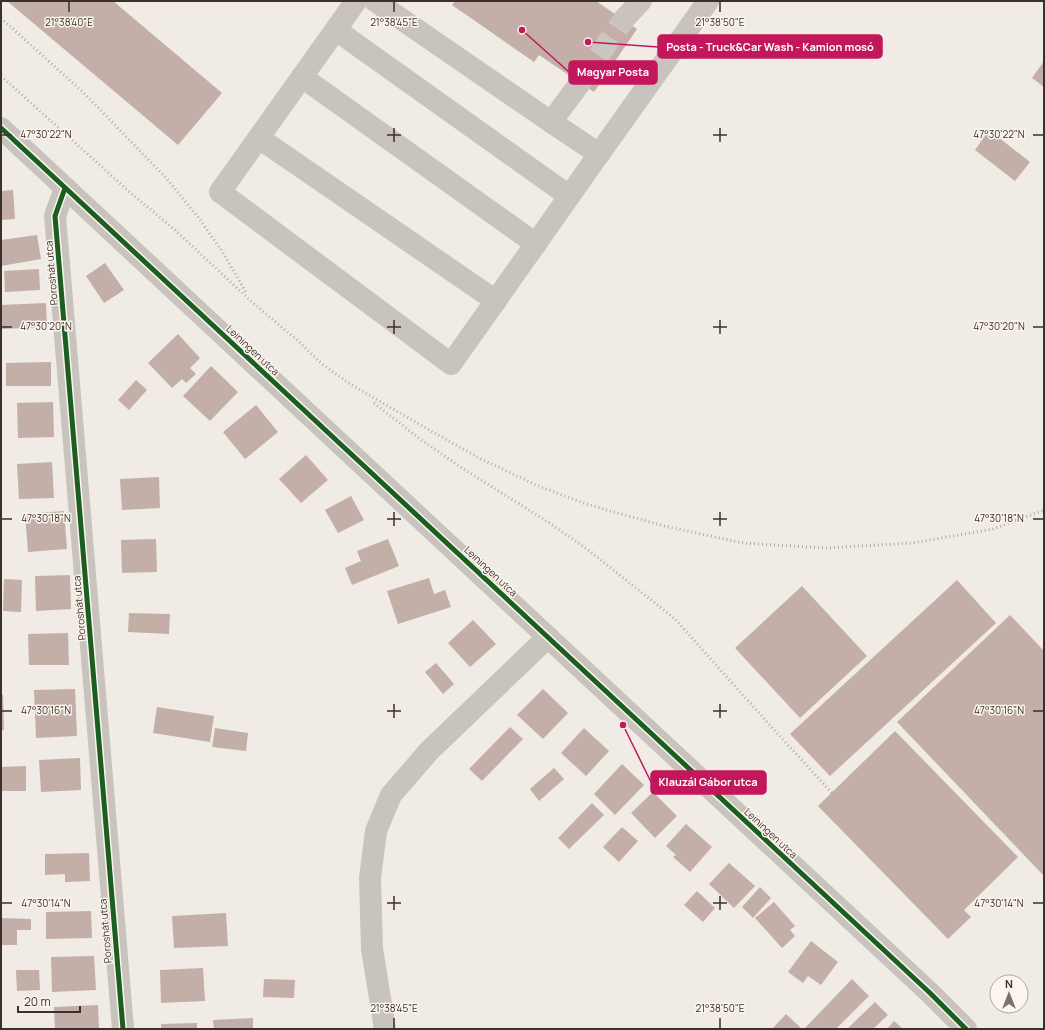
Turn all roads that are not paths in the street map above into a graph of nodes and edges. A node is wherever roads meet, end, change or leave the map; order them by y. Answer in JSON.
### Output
{"nodes":[{"id":1,"x":356,"y":1,"type":"edge"},
{"id":2,"x":374,"y":1,"type":"edge"},
{"id":3,"x":641,"y":1,"type":"edge"},
{"id":4,"x":708,"y":1,"type":"edge"},
{"id":5,"x":624,"y":19,"type":"tunnel mouth"},
{"id":6,"x":336,"y":30,"type":"junction"},
{"id":7,"x":302,"y":77,"type":"junction"},
{"id":8,"x":580,"y":83,"type":"tunnel mouth"},
{"id":9,"x":551,"y":122,"type":"junction"},
{"id":10,"x":1,"y":128,"type":"edge"},
{"id":11,"x":259,"y":138,"type":"junction"},
{"id":12,"x":599,"y":154,"type":"junction"},
{"id":13,"x":65,"y":188,"type":"junction"},
{"id":14,"x":569,"y":196,"type":"junction"},
{"id":15,"x":536,"y":244,"type":"junction"},
{"id":16,"x":496,"y":301,"type":"junction"},
{"id":17,"x":548,"y":637,"type":"junction"},
{"id":18,"x":123,"y":1029,"type":"edge"},
{"id":19,"x":385,"y":1029,"type":"edge"},
{"id":20,"x":966,"y":1029,"type":"edge"}],
"edges":[{"from":1,"to":6,"type":"street"},
{"from":2,"to":9,"type":"street"},
{"from":3,"to":5,"type":"street"},
{"from":4,"to":12,"type":"street"},
{"from":6,"to":7,"type":"street"},
{"from":6,"to":14,"type":"street"},
{"from":7,"to":11,"type":"street"},
{"from":7,"to":15,"type":"street"},
{"from":8,"to":9,"type":"street"},
{"from":9,"to":12,"type":"street"},
{"from":10,"to":13,"type":"street","name":"Leiningen utca"},
{"from":11,"to":16,"type":"street"},
{"from":11,"to":16,"type":"street"},
{"from":12,"to":14,"type":"street"},
{"from":13,"to":17,"type":"street","name":"Leiningen utca"},
{"from":13,"to":18,"type":"street","name":"Poroshát utca"},
{"from":14,"to":15,"type":"street"},
{"from":15,"to":16,"type":"street"},
{"from":17,"to":19,"type":"street"},
{"from":17,"to":20,"type":"street","name":"Leiningen utca"}]}
